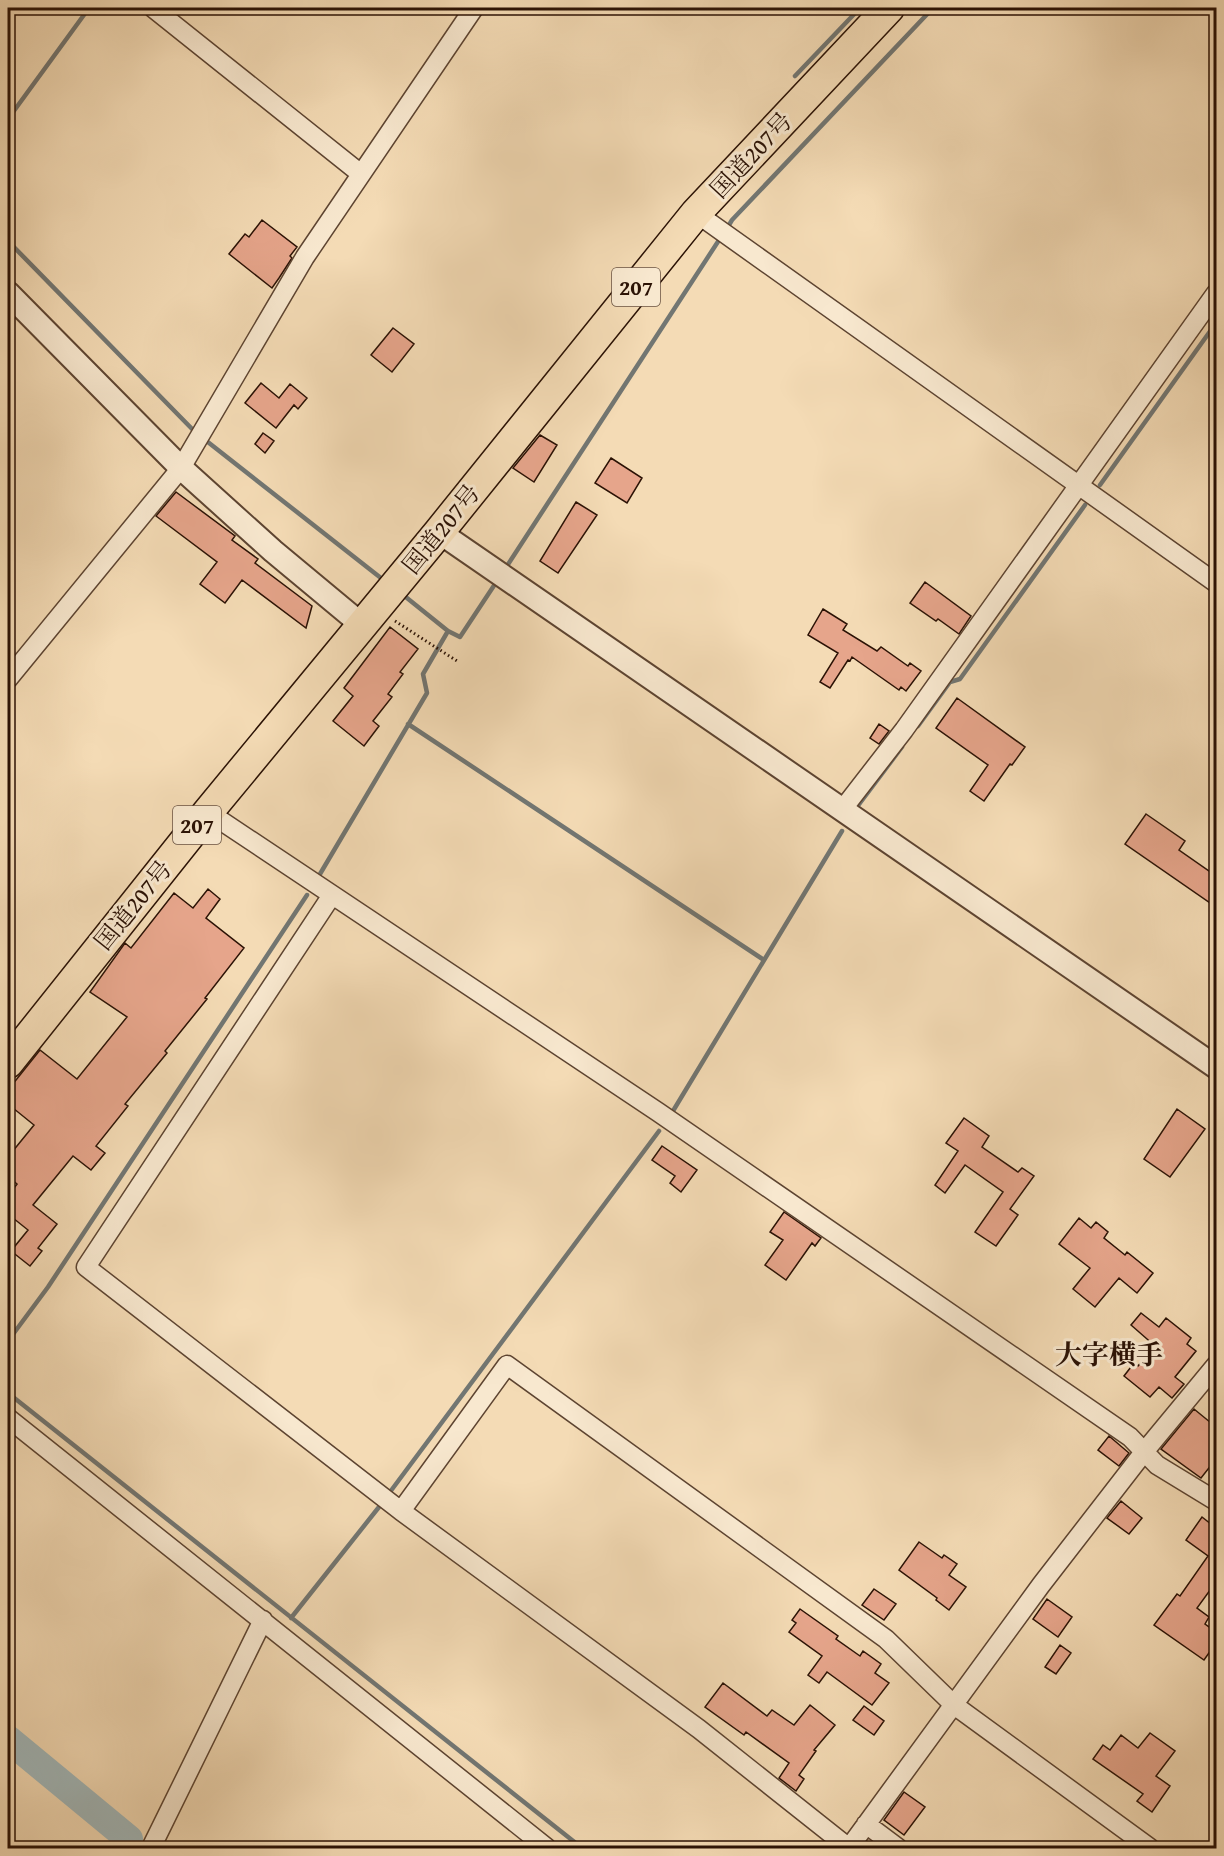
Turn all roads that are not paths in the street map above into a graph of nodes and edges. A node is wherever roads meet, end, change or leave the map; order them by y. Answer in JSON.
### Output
{"nodes":[{"id":1,"x":153,"y":8,"type":"edge"},
{"id":2,"x":474,"y":8,"type":"edge"},
{"id":3,"x":889,"y":8,"type":"edge"},
{"id":4,"x":361,"y":174,"type":"junction"},
{"id":5,"x":696,"y":213,"type":"junction"},
{"id":6,"x":8,"y":293,"type":"edge"},
{"id":7,"x":1216,"y":293,"type":"edge"},
{"id":8,"x":181,"y":468,"type":"junction"},
{"id":9,"x":1079,"y":485,"type":"junction"},
{"id":10,"x":439,"y":532,"type":"junction"},
{"id":11,"x":1216,"y":583,"type":"edge"},
{"id":12,"x":382,"y":601,"type":"junction"},
{"id":13,"x":8,"y":679,"type":"edge"},
{"id":14,"x":842,"y":810,"type":"junction"},
{"id":15,"x":208,"y":812,"type":"junction"},
{"id":16,"x":332,"y":895,"type":"junction"},
{"id":17,"x":8,"y":1063,"type":"edge"},
{"id":18,"x":1216,"y":1067,"type":"edge"},
{"id":19,"x":1216,"y":1365,"type":"edge"},
{"id":20,"x":8,"y":1418,"type":"edge"},
{"id":21,"x":1144,"y":1452,"type":"junction"},
{"id":22,"x":1216,"y":1501,"type":"edge"},
{"id":23,"x":401,"y":1511,"type":"junction"},
{"id":24,"x":263,"y":1620,"type":"junction"},
{"id":25,"x":954,"y":1705,"type":"junction"},
{"id":26,"x":866,"y":1824,"type":"junction"},
{"id":27,"x":151,"y":1848,"type":"edge"},
{"id":28,"x":547,"y":1848,"type":"edge"},
{"id":29,"x":849,"y":1848,"type":"edge"},
{"id":30,"x":898,"y":1848,"type":"edge"},
{"id":31,"x":1150,"y":1848,"type":"edge"}],
"edges":[{"from":1,"to":4,"type":"street"},
{"from":2,"to":4,"type":"street"},
{"from":3,"to":5,"type":"highway","name":"国道207号","number":"207"},
{"from":4,"to":8,"type":"street"},
{"from":5,"to":9,"type":"street"},
{"from":5,"to":10,"type":"highway","name":"国道207号","number":"207"},
{"from":6,"to":8,"type":"street"},
{"from":7,"to":9,"type":"street"},
{"from":8,"to":12,"type":"street"},
{"from":8,"to":13,"type":"street"},
{"from":9,"to":11,"type":"street"},
{"from":9,"to":14,"type":"street"},
{"from":10,"to":12,"type":"highway","name":"国道207号","number":"207"},
{"from":10,"to":14,"type":"street"},
{"from":12,"to":15,"type":"highway","name":"国道207号","number":"207"},
{"from":14,"to":18,"type":"street"},
{"from":15,"to":16,"type":"street"},
{"from":15,"to":17,"type":"highway","name":"国道207号","number":"207"},
{"from":16,"to":21,"type":"street"},
{"from":16,"to":23,"type":"street"},
{"from":19,"to":21,"type":"street"},
{"from":20,"to":24,"type":"street"},
{"from":21,"to":22,"type":"street"},
{"from":21,"to":25,"type":"street"},
{"from":23,"to":25,"type":"street"},
{"from":23,"to":29,"type":"street"},
{"from":24,"to":27,"type":"street"},
{"from":24,"to":28,"type":"street"},
{"from":25,"to":26,"type":"street"},
{"from":25,"to":31,"type":"street"},
{"from":26,"to":29,"type":"street"},
{"from":26,"to":30,"type":"street"}]}
